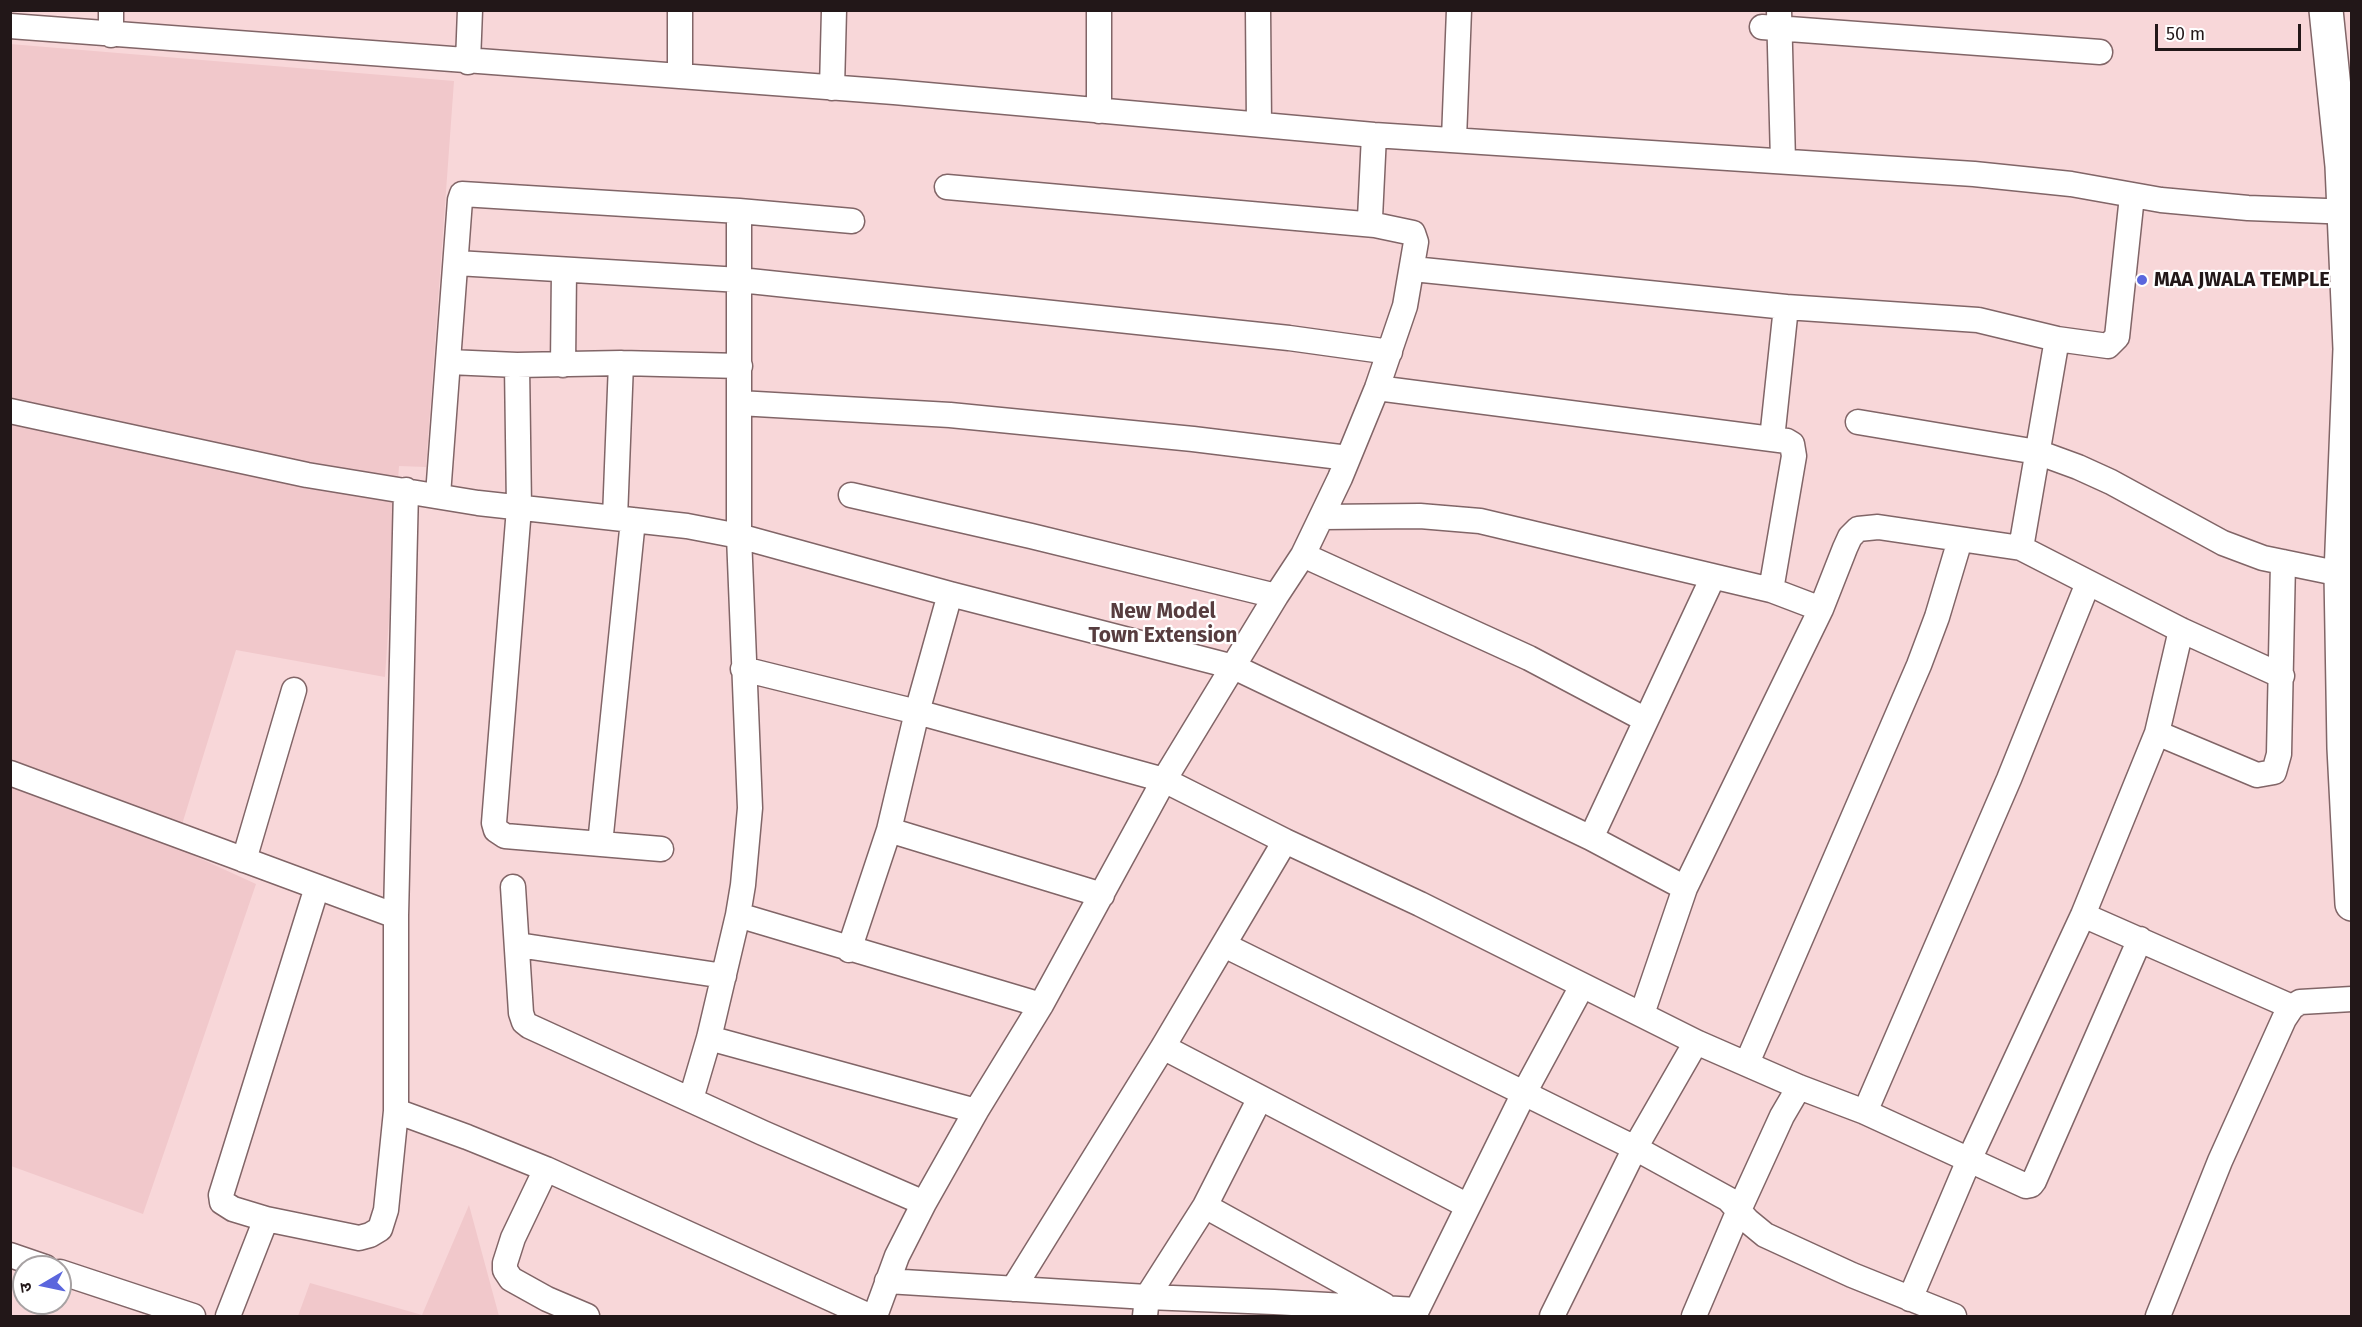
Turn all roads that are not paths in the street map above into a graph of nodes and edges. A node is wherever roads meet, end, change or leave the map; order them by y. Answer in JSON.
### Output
{"nodes":[{"id":1,"x":111,"y":10,"type":"edge"},
{"id":2,"x":470,"y":10,"type":"edge"},
{"id":3,"x":680,"y":10,"type":"edge"},
{"id":4,"x":834,"y":10,"type":"edge"},
{"id":5,"x":1099,"y":10,"type":"edge"},
{"id":6,"x":1258,"y":10,"type":"edge"},
{"id":7,"x":1459,"y":10,"type":"edge"},
{"id":8,"x":2326,"y":10,"type":"edge"},
{"id":9,"x":2349,"y":10,"type":"edge"},
{"id":10,"x":1770,"y":19,"type":"edge"},
{"id":11,"x":10,"y":26,"type":"edge"},
{"id":12,"x":2352,"y":32,"type":"edge"},
{"id":13,"x":111,"y":35,"type":"junction"},
{"id":14,"x":2100,"y":52,"type":"dead end"},
{"id":15,"x":468,"y":62,"type":"junction"},
{"id":16,"x":680,"y":76,"type":"junction"},
{"id":17,"x":832,"y":88,"type":"junction"},
{"id":18,"x":1099,"y":111,"type":"junction"},
{"id":19,"x":1259,"y":124,"type":"junction"},
{"id":20,"x":1374,"y":135,"type":"junction"},
{"id":21,"x":1454,"y":139,"type":"junction"},
{"id":22,"x":1774,"y":160,"type":"junction"},
{"id":23,"x":947,"y":187,"type":"dead end"},
{"id":24,"x":2132,"y":196,"type":"junction"},
{"id":25,"x":739,"y":211,"type":"junction"},
{"id":26,"x":2348,"y":212,"type":"edge"},
{"id":27,"x":852,"y":221,"type":"dead end"},
{"id":28,"x":1375,"y":225,"type":"junction"},
{"id":29,"x":457,"y":263,"type":"junction"},
{"id":30,"x":1413,"y":269,"type":"junction"},
{"id":31,"x":564,"y":270,"type":"junction"},
{"id":32,"x":740,"y":280,"type":"junction"},
{"id":33,"x":1786,"y":307,"type":"junction"},
{"id":34,"x":2057,"y":339,"type":"junction"},
{"id":35,"x":1390,"y":352,"type":"junction"},
{"id":36,"x":449,"y":362,"type":"junction"},
{"id":37,"x":621,"y":363,"type":"junction"},
{"id":38,"x":517,"y":365,"type":"junction"},
{"id":39,"x":563,"y":365,"type":"junction"},
{"id":40,"x":740,"y":366,"type":"junction"},
{"id":41,"x":1377,"y":388,"type":"junction"},
{"id":42,"x":739,"y":403,"type":"junction"},
{"id":43,"x":10,"y":411,"type":"edge"},
{"id":44,"x":1858,"y":422,"type":"dead end"},
{"id":45,"x":1772,"y":439,"type":"junction"},
{"id":46,"x":2037,"y":452,"type":"junction"},
{"id":47,"x":1348,"y":458,"type":"junction"},
{"id":48,"x":406,"y":490,"type":"junction"},
{"id":49,"x":438,"y":495,"type":"junction"},
{"id":50,"x":851,"y":495,"type":"dead end"},
{"id":51,"x":519,"y":508,"type":"junction"},
{"id":52,"x":1322,"y":517,"type":"junction"},
{"id":53,"x":624,"y":519,"type":"junction"},
{"id":54,"x":739,"y":536,"type":"junction"},
{"id":55,"x":1960,"y":540,"type":"junction"},
{"id":56,"x":2021,"y":548,"type":"junction"},
{"id":57,"x":1303,"y":555,"type":"junction"},
{"id":58,"x":2283,"y":562,"type":"junction"},
{"id":59,"x":2341,"y":573,"type":"junction"},
{"id":60,"x":1713,"y":577,"type":"junction"},
{"id":61,"x":2088,"y":583,"type":"junction"},
{"id":62,"x":1771,"y":590,"type":"junction"},
{"id":63,"x":950,"y":594,"type":"junction"},
{"id":64,"x":1276,"y":596,"type":"junction"},
{"id":65,"x":1821,"y":609,"type":"junction"},
{"id":66,"x":2181,"y":630,"type":"junction"},
{"id":67,"x":1234,"y":667,"type":"junction"},
{"id":68,"x":743,"y":669,"type":"junction"},
{"id":69,"x":2282,"y":676,"type":"junction"},
{"id":70,"x":294,"y":690,"type":"dead end"},
{"id":71,"x":917,"y":712,"type":"junction"},
{"id":72,"x":1646,"y":720,"type":"junction"},
{"id":73,"x":2157,"y":732,"type":"junction"},
{"id":74,"x":10,"y":773,"type":"edge"},
{"id":75,"x":1164,"y":780,"type":"junction"},
{"id":76,"x":889,"y":830,"type":"junction"},
{"id":77,"x":1591,"y":838,"type":"junction"},
{"id":78,"x":1285,"y":841,"type":"junction"},
{"id":79,"x":600,"y":844,"type":"junction"},
{"id":80,"x":661,"y":849,"type":"dead end"},
{"id":81,"x":244,"y":860,"type":"junction"},
{"id":82,"x":316,"y":887,"type":"junction"},
{"id":83,"x":513,"y":887,"type":"dead end"},
{"id":84,"x":1685,"y":888,"type":"junction"},
{"id":85,"x":1102,"y":895,"type":"junction"},
{"id":86,"x":2352,"y":904,"type":"edge"},
{"id":87,"x":738,"y":915,"type":"junction"},
{"id":88,"x":2083,"y":915,"type":"junction"},
{"id":89,"x":396,"y":916,"type":"junction"},
{"id":90,"x":2140,"y":939,"type":"junction"},
{"id":91,"x":518,"y":945,"type":"junction"},
{"id":92,"x":1224,"y":945,"type":"junction"},
{"id":93,"x":849,"y":950,"type":"junction"},
{"id":94,"x":723,"y":976,"type":"junction"},
{"id":95,"x":1582,"y":986,"type":"junction"},
{"id":96,"x":2352,"y":999,"type":"edge"},
{"id":97,"x":1041,"y":1005,"type":"junction"},
{"id":98,"x":2292,"y":1007,"type":"junction"},
{"id":99,"x":1642,"y":1014,"type":"junction"},
{"id":100,"x":709,"y":1038,"type":"junction"},
{"id":101,"x":1696,"y":1042,"type":"junction"},
{"id":102,"x":1163,"y":1047,"type":"junction"},
{"id":103,"x":1747,"y":1063,"type":"junction"},
{"id":104,"x":1799,"y":1087,"type":"junction"},
{"id":105,"x":1524,"y":1093,"type":"junction"},
{"id":106,"x":1260,"y":1098,"type":"junction"},
{"id":107,"x":691,"y":1099,"type":"junction"},
{"id":108,"x":396,"y":1111,"type":"junction"},
{"id":109,"x":976,"y":1111,"type":"junction"},
{"id":110,"x":1865,"y":1112,"type":"junction"},
{"id":111,"x":1635,"y":1148,"type":"junction"},
{"id":112,"x":1969,"y":1160,"type":"junction"},
{"id":113,"x":546,"y":1169,"type":"junction"},
{"id":114,"x":924,"y":1203,"type":"junction"},
{"id":115,"x":1205,"y":1206,"type":"junction"},
{"id":116,"x":1468,"y":1206,"type":"junction"},
{"id":117,"x":1739,"y":1210,"type":"junction"},
{"id":118,"x":266,"y":1219,"type":"junction"},
{"id":119,"x":72,"y":1276,"type":"edge"},
{"id":120,"x":887,"y":1281,"type":"junction"},
{"id":121,"x":1013,"y":1289,"type":"junction"},
{"id":122,"x":1910,"y":1299,"type":"junction"},
{"id":123,"x":1146,"y":1307,"type":"edge"},
{"id":124,"x":549,"y":1308,"type":"edge"},
{"id":125,"x":1390,"y":1308,"type":"junction"},
{"id":126,"x":1274,"y":1309,"type":"edge"},
{"id":127,"x":1415,"y":1313,"type":"edge"},
{"id":128,"x":1694,"y":1316,"type":"edge"},
{"id":129,"x":193,"y":1317,"type":"edge"},
{"id":130,"x":228,"y":1317,"type":"edge"},
{"id":131,"x":586,"y":1317,"type":"edge"},
{"id":132,"x":869,"y":1317,"type":"edge"},
{"id":133,"x":875,"y":1317,"type":"edge"},
{"id":134,"x":1552,"y":1317,"type":"edge"},
{"id":135,"x":1954,"y":1317,"type":"edge"},
{"id":136,"x":2158,"y":1317,"type":"edge"}],
"edges":[{"from":1,"to":13,"type":"street"},
{"from":2,"to":15,"type":"street"},
{"from":3,"to":16,"type":"street"},
{"from":4,"to":17,"type":"street"},
{"from":5,"to":18,"type":"street"},
{"from":6,"to":19,"type":"street"},
{"from":7,"to":21,"type":"street"},
{"from":8,"to":26,"type":"main road"},
{"from":9,"to":12,"type":"main road"},
{"from":10,"to":14,"type":"street"},
{"from":10,"to":22,"type":"street"},
{"from":11,"to":13,"type":"street"},
{"from":13,"to":15,"type":"street"},
{"from":15,"to":16,"type":"street"},
{"from":16,"to":17,"type":"street"},
{"from":17,"to":18,"type":"street"},
{"from":18,"to":19,"type":"street"},
{"from":19,"to":20,"type":"street"},
{"from":20,"to":21,"type":"street"},
{"from":20,"to":28,"type":"street"},
{"from":21,"to":22,"type":"street"},
{"from":22,"to":24,"type":"street"},
{"from":23,"to":28,"type":"street"},
{"from":24,"to":26,"type":"street"},
{"from":24,"to":34,"type":"street"},
{"from":25,"to":27,"type":"street"},
{"from":25,"to":29,"type":"street"},
{"from":25,"to":32,"type":"street"},
{"from":26,"to":59,"type":"main road"},
{"from":28,"to":30,"type":"street"},
{"from":29,"to":31,"type":"street"},
{"from":29,"to":36,"type":"street"},
{"from":30,"to":33,"type":"street"},
{"from":30,"to":35,"type":"street"},
{"from":31,"to":32,"type":"street"},
{"from":31,"to":39,"type":"street"},
{"from":32,"to":35,"type":"street"},
{"from":32,"to":40,"type":"street"},
{"from":33,"to":34,"type":"street"},
{"from":33,"to":45,"type":"street"},
{"from":34,"to":46,"type":"street"},
{"from":35,"to":41,"type":"street"},
{"from":36,"to":38,"type":"street"},
{"from":36,"to":49,"type":"street"},
{"from":37,"to":39,"type":"street"},
{"from":37,"to":40,"type":"street"},
{"from":37,"to":53,"type":"street"},
{"from":38,"to":39,"type":"street"},
{"from":38,"to":51,"type":"street"},
{"from":40,"to":42,"type":"street"},
{"from":41,"to":45,"type":"street"},
{"from":41,"to":47,"type":"street"},
{"from":42,"to":47,"type":"street"},
{"from":42,"to":54,"type":"street"},
{"from":43,"to":48,"type":"street"},
{"from":44,"to":46,"type":"street"},
{"from":45,"to":62,"type":"street"},
{"from":46,"to":56,"type":"street"},
{"from":46,"to":58,"type":"street"},
{"from":47,"to":52,"type":"street"},
{"from":48,"to":49,"type":"street"},
{"from":48,"to":89,"type":"street"},
{"from":49,"to":51,"type":"street"},
{"from":50,"to":64,"type":"street"},
{"from":51,"to":53,"type":"street"},
{"from":51,"to":79,"type":"street"},
{"from":52,"to":57,"type":"street"},
{"from":52,"to":60,"type":"street"},
{"from":53,"to":54,"type":"street"},
{"from":53,"to":79,"type":"street"},
{"from":54,"to":63,"type":"street"},
{"from":54,"to":68,"type":"street"},
{"from":55,"to":56,"type":"street"},
{"from":55,"to":65,"type":"street"},
{"from":55,"to":103,"type":"street"},
{"from":56,"to":61,"type":"street"},
{"from":57,"to":64,"type":"street"},
{"from":57,"to":72,"type":"street"},
{"from":58,"to":59,"type":"street"},
{"from":58,"to":69,"type":"street"},
{"from":59,"to":86,"type":"main road"},
{"from":60,"to":62,"type":"street"},
{"from":60,"to":72,"type":"street"},
{"from":61,"to":66,"type":"street"},
{"from":61,"to":110,"type":"street"},
{"from":62,"to":65,"type":"street"},
{"from":63,"to":67,"type":"street"},
{"from":63,"to":71,"type":"street"},
{"from":64,"to":67,"type":"street"},
{"from":65,"to":84,"type":"street"},
{"from":66,"to":69,"type":"street"},
{"from":66,"to":73,"type":"street"},
{"from":67,"to":75,"type":"street"},
{"from":67,"to":77,"type":"street"},
{"from":68,"to":71,"type":"street"},
{"from":68,"to":87,"type":"street"},
{"from":69,"to":73,"type":"street"},
{"from":70,"to":81,"type":"street"},
{"from":71,"to":75,"type":"street"},
{"from":71,"to":76,"type":"street"},
{"from":72,"to":77,"type":"street"},
{"from":73,"to":88,"type":"street"},
{"from":74,"to":81,"type":"street"},
{"from":75,"to":78,"type":"street"},
{"from":75,"to":85,"type":"street"},
{"from":76,"to":85,"type":"street"},
{"from":76,"to":93,"type":"street"},
{"from":77,"to":84,"type":"street"},
{"from":78,"to":92,"type":"street"},
{"from":78,"to":95,"type":"street"},
{"from":79,"to":80,"type":"street"},
{"from":81,"to":82,"type":"street"},
{"from":82,"to":89,"type":"street"},
{"from":82,"to":118,"type":"street"},
{"from":83,"to":91,"type":"street"},
{"from":84,"to":99,"type":"street"},
{"from":85,"to":97,"type":"street"},
{"from":87,"to":93,"type":"street"},
{"from":87,"to":94,"type":"street"},
{"from":88,"to":90,"type":"street"},
{"from":88,"to":112,"type":"street"},
{"from":89,"to":108,"type":"street"},
{"from":90,"to":98,"type":"street"},
{"from":90,"to":112,"type":"street"},
{"from":91,"to":94,"type":"street"},
{"from":91,"to":107,"type":"street"},
{"from":92,"to":102,"type":"street"},
{"from":92,"to":105,"type":"street"},
{"from":93,"to":97,"type":"street"},
{"from":94,"to":100,"type":"street"},
{"from":95,"to":99,"type":"street"},
{"from":95,"to":105,"type":"street"},
{"from":96,"to":98,"type":"street"},
{"from":97,"to":109,"type":"street"},
{"from":98,"to":136,"type":"street"},
{"from":99,"to":101,"type":"street"},
{"from":100,"to":107,"type":"street"},
{"from":100,"to":109,"type":"street"},
{"from":101,"to":103,"type":"street"},
{"from":101,"to":111,"type":"street"},
{"from":102,"to":106,"type":"street"},
{"from":102,"to":121,"type":"street"},
{"from":103,"to":104,"type":"street"},
{"from":104,"to":110,"type":"street"},
{"from":104,"to":117,"type":"street"},
{"from":105,"to":111,"type":"street"},
{"from":105,"to":116,"type":"street"},
{"from":106,"to":115,"type":"street"},
{"from":106,"to":116,"type":"street"},
{"from":107,"to":114,"type":"street"},
{"from":108,"to":113,"type":"street"},
{"from":108,"to":118,"type":"street"},
{"from":109,"to":114,"type":"street"},
{"from":110,"to":112,"type":"street"},
{"from":111,"to":117,"type":"street"},
{"from":111,"to":134,"type":"street"},
{"from":112,"to":122,"type":"street"},
{"from":113,"to":124,"type":"street"},
{"from":113,"to":132,"type":"street"},
{"from":114,"to":120,"type":"street"},
{"from":115,"to":123,"type":"street"},
{"from":115,"to":125,"type":"street"},
{"from":116,"to":127,"type":"street"},
{"from":117,"to":122,"type":"street"},
{"from":117,"to":128,"type":"street"},
{"from":118,"to":130,"type":"street"},
{"from":119,"to":129,"type":"street"},
{"from":120,"to":121,"type":"street"},
{"from":120,"to":133,"type":"street"},
{"from":121,"to":123,"type":"street"},
{"from":122,"to":135,"type":"street"},
{"from":123,"to":126,"type":"street"},
{"from":124,"to":131,"type":"street"},
{"from":125,"to":126,"type":"street"},
{"from":125,"to":127,"type":"street"}]}
